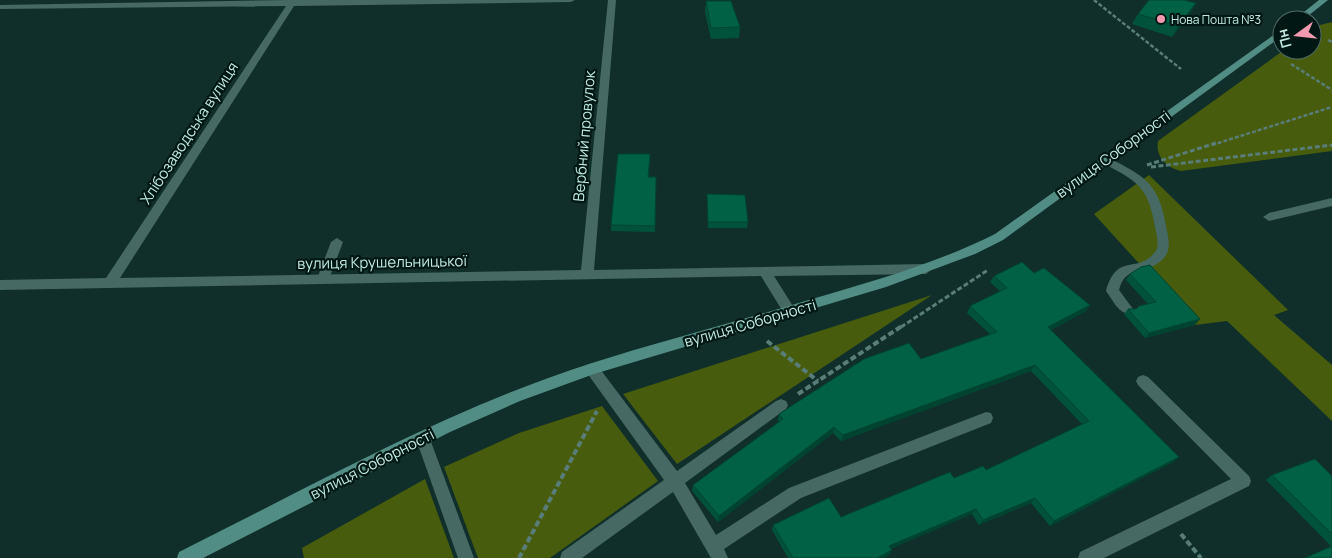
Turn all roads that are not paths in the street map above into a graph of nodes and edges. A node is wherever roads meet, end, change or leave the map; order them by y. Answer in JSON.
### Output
{"nodes":[{"id":1,"x":571,"y":0,"type":"edge"},
{"id":2,"x":612,"y":0,"type":"edge"},
{"id":3,"x":1324,"y":0,"type":"edge"},
{"id":4,"x":292,"y":2,"type":"edge"},
{"id":5,"x":0,"y":7,"type":"edge"},
{"id":6,"x":1311,"y":10,"type":"edge"},
{"id":7,"x":1272,"y":39,"type":"edge"},
{"id":8,"x":1105,"y":160,"type":"junction"},
{"id":9,"x":1332,"y":202,"type":"edge"},
{"id":10,"x":1269,"y":217,"type":"dead end"},
{"id":11,"x":337,"y":242,"type":"dead end"},
{"id":12,"x":926,"y":269,"type":"junction"},
{"id":13,"x":765,"y":272,"type":"junction"},
{"id":14,"x":587,"y":275,"type":"junction"},
{"id":15,"x":323,"y":279,"type":"junction"},
{"id":16,"x":110,"y":283,"type":"junction"},
{"id":17,"x":0,"y":285,"type":"edge"},
{"id":18,"x":1126,"y":309,"type":"edge"},
{"id":19,"x":790,"y":311,"type":"junction"},
{"id":20,"x":592,"y":370,"type":"junction"},
{"id":21,"x":1143,"y":381,"type":"dead end"},
{"id":22,"x":781,"y":405,"type":"road end"},
{"id":23,"x":986,"y":418,"type":"dead end"},
{"id":24,"x":422,"y":439,"type":"junction"},
{"id":25,"x":674,"y":480,"type":"junction"},
{"id":26,"x":716,"y":552,"type":"edge"},
{"id":27,"x":185,"y":558,"type":"edge"},
{"id":28,"x":466,"y":558,"type":"edge"},
{"id":29,"x":568,"y":558,"type":"edge"},
{"id":30,"x":1086,"y":558,"type":"edge"}],
"edges":[{"from":1,"to":4,"type":"street"},
{"from":2,"to":14,"type":"street","name":"Вербний провулок"},
{"from":3,"to":6,"type":"main road"},
{"from":4,"to":5,"type":"street"},
{"from":4,"to":16,"type":"street","name":"Хлібозаводська вулиця"},
{"from":7,"to":8,"type":"main road","name":"вулиця Соборності"},
{"from":8,"to":12,"type":"main road","name":"вулиця Соборності"},
{"from":8,"to":18,"type":"street"},
{"from":9,"to":10,"type":"street"},
{"from":11,"to":15,"type":"street"},
{"from":12,"to":13,"type":"street","name":"вулиця Крушельницької"},
{"from":12,"to":19,"type":"main road","name":"вулиця Соборності"},
{"from":13,"to":14,"type":"street","name":"вулиця Крушельницької"},
{"from":13,"to":19,"type":"street"},
{"from":14,"to":15,"type":"street","name":"вулиця Крушельницької"},
{"from":15,"to":16,"type":"street","name":"вулиця Крушельницької"},
{"from":16,"to":17,"type":"street","name":"вулиця Крушельницької"},
{"from":19,"to":20,"type":"main road","name":"вулиця Соборності"},
{"from":20,"to":24,"type":"main road","name":"вулиця Соборності"},
{"from":20,"to":25,"type":"street"},
{"from":21,"to":30,"type":"street"},
{"from":22,"to":25,"type":"street"},
{"from":23,"to":26,"type":"street"},
{"from":24,"to":27,"type":"main road","name":"вулиця Соборності"},
{"from":24,"to":28,"type":"street"},
{"from":25,"to":26,"type":"street"},
{"from":25,"to":29,"type":"street"}]}
